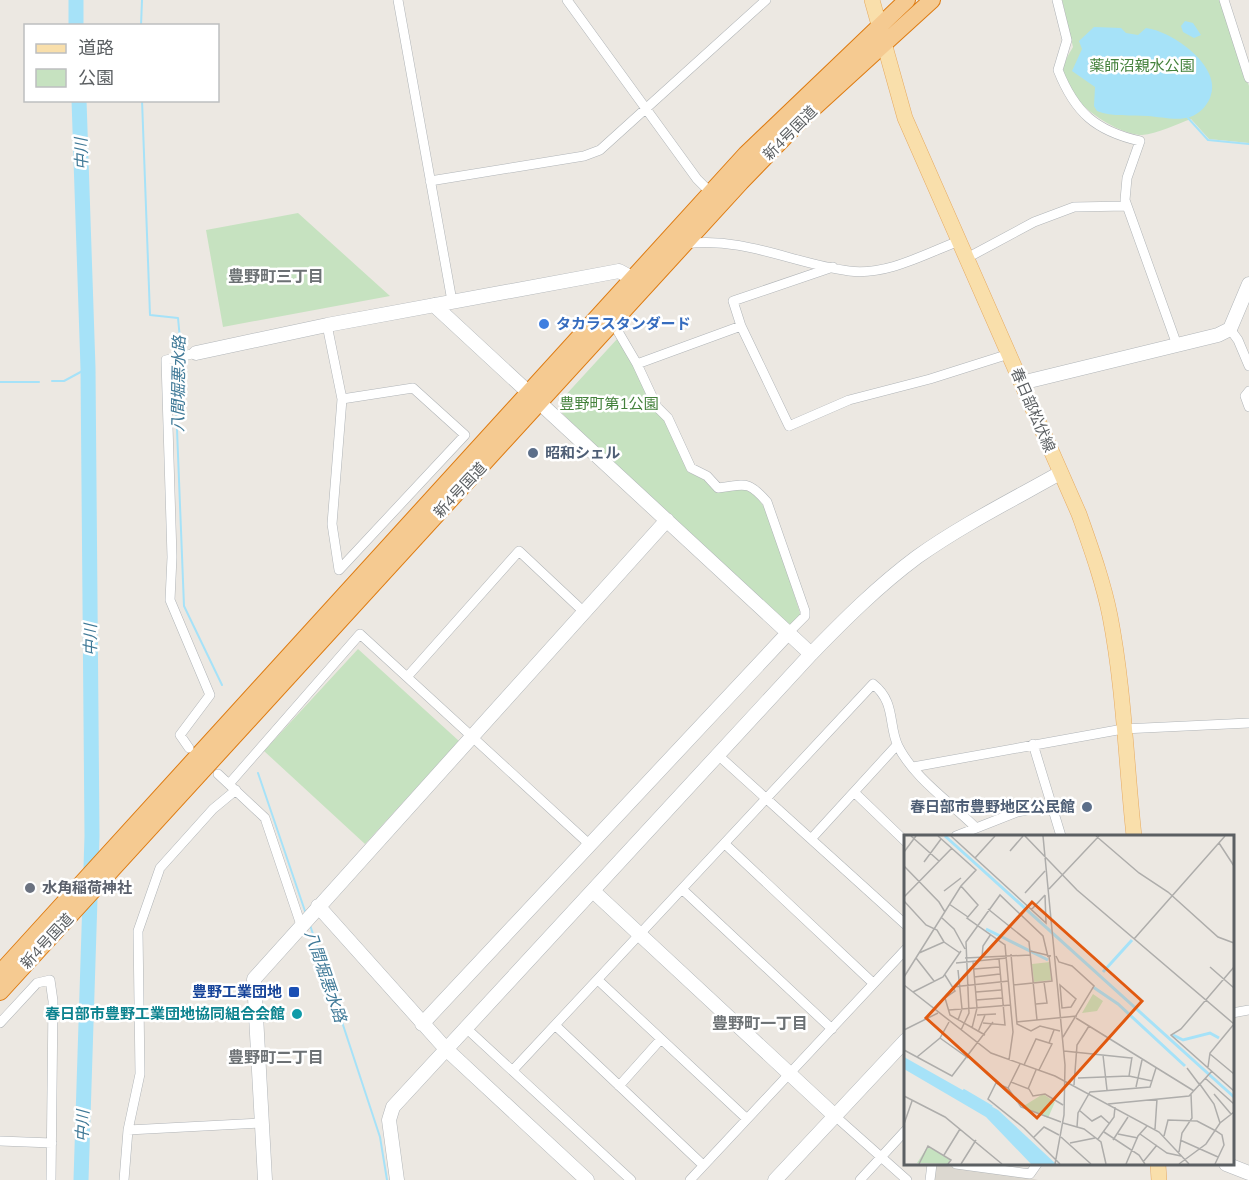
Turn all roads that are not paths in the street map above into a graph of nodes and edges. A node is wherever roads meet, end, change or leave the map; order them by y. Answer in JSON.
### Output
{"nodes":[{"id":1,"x":398,"y":0,"type":"edge"},
{"id":2,"x":567,"y":0,"type":"edge"},
{"id":3,"x":765,"y":0,"type":"edge"},
{"id":4,"x":872,"y":0,"type":"edge"},
{"id":5,"x":908,"y":0,"type":"edge"},
{"id":6,"x":932,"y":0,"type":"edge"},
{"id":7,"x":1057,"y":0,"type":"edge"},
{"id":8,"x":1224,"y":0,"type":"edge"},
{"id":9,"x":879,"y":25,"type":"junction"},
{"id":10,"x":884,"y":44,"type":"junction"},
{"id":11,"x":1249,"y":78,"type":"edge"},
{"id":12,"x":647,"y":110,"type":"junction"},
{"id":13,"x":430,"y":181,"type":"junction"},
{"id":14,"x":710,"y":192,"type":"junction"},
{"id":15,"x":1127,"y":206,"type":"junction"},
{"id":16,"x":959,"y":241,"type":"junction"},
{"id":17,"x":684,"y":244,"type":"junction"},
{"id":18,"x":967,"y":258,"type":"junction"},
{"id":19,"x":833,"y":267,"type":"junction"},
{"id":20,"x":632,"y":278,"type":"junction"},
{"id":21,"x":1249,"y":284,"type":"edge"},
{"id":22,"x":452,"y":302,"type":"junction"},
{"id":23,"x":434,"y":305,"type":"junction"},
{"id":24,"x":613,"y":323,"type":"junction"},
{"id":25,"x":327,"y":325,"type":"junction"},
{"id":26,"x":741,"y":326,"type":"junction"},
{"id":27,"x":1230,"y":329,"type":"junction"},
{"id":28,"x":1177,"y":345,"type":"junction"},
{"id":29,"x":190,"y":354,"type":"joint"},
{"id":30,"x":1009,"y":354,"type":"junction"},
{"id":31,"x":637,"y":364,"type":"junction"},
{"id":32,"x":1249,"y":366,"type":"edge"},
{"id":33,"x":1021,"y":383,"type":"junction"},
{"id":34,"x":1249,"y":391,"type":"edge"},
{"id":35,"x":534,"y":397,"type":"junction"},
{"id":36,"x":342,"y":399,"type":"junction"},
{"id":37,"x":1249,"y":406,"type":"edge"},
{"id":38,"x":1060,"y":473,"type":"junction"},
{"id":39,"x":667,"y":520,"type":"junction"},
{"id":40,"x":584,"y":612,"type":"junction"},
{"id":41,"x":788,"y":633,"type":"junction"},
{"id":42,"x":811,"y":654,"type":"junction"},
{"id":43,"x":407,"y":677,"type":"junction"},
{"id":44,"x":1249,"y":723,"type":"edge"},
{"id":45,"x":1124,"y":729,"type":"junction"},
{"id":46,"x":471,"y":736,"type":"junction"},
{"id":47,"x":1033,"y":744,"type":"junction"},
{"id":48,"x":897,"y":745,"type":"junction"},
{"id":49,"x":189,"y":748,"type":"dead end"},
{"id":50,"x":718,"y":755,"type":"junction"},
{"id":51,"x":913,"y":767,"type":"junction"},
{"id":52,"x":218,"y":774,"type":"dead end"},
{"id":53,"x":233,"y":787,"type":"junction"},
{"id":54,"x":855,"y":792,"type":"junction"},
{"id":55,"x":766,"y":800,"type":"junction"},
{"id":56,"x":1052,"y":805,"type":"junction"},
{"id":57,"x":975,"y":827,"type":"junction"},
{"id":58,"x":960,"y":835,"type":"edge"},
{"id":59,"x":1060,"y":835,"type":"edge"},
{"id":60,"x":1134,"y":835,"type":"edge"},
{"id":61,"x":811,"y":839,"type":"junction"},
{"id":62,"x":904,"y":840,"type":"edge"},
{"id":63,"x":589,"y":844,"type":"junction"},
{"id":64,"x":725,"y":844,"type":"junction"},
{"id":65,"x":683,"y":890,"type":"junction"},
{"id":66,"x":593,"y":891,"type":"junction"},
{"id":67,"x":309,"y":916,"type":"junction"},
{"id":68,"x":904,"y":923,"type":"edge"},
{"id":69,"x":640,"y":935,"type":"junction"},
{"id":70,"x":904,"y":951,"type":"edge"},
{"id":71,"x":8,"y":973,"type":"edge"},
{"id":72,"x":599,"y":981,"type":"junction"},
{"id":73,"x":873,"y":983,"type":"junction"},
{"id":74,"x":0,"y":992,"type":"edge"},
{"id":75,"x":1249,"y":1010,"type":"edge"},
{"id":76,"x":1234,"y":1013,"type":"edge"},
{"id":77,"x":0,"y":1023,"type":"edge"},
{"id":78,"x":422,"y":1024,"type":"junction"},
{"id":79,"x":556,"y":1026,"type":"junction"},
{"id":80,"x":465,"y":1028,"type":"junction"},
{"id":81,"x":832,"y":1029,"type":"junction"},
{"id":82,"x":661,"y":1039,"type":"junction"},
{"id":83,"x":904,"y":1042,"type":"edge"},
{"id":84,"x":446,"y":1049,"type":"junction"},
{"id":85,"x":513,"y":1070,"type":"junction"},
{"id":86,"x":789,"y":1074,"type":"junction"},
{"id":87,"x":619,"y":1086,"type":"junction"},
{"id":88,"x":835,"y":1116,"type":"junction"},
{"id":89,"x":747,"y":1119,"type":"junction"},
{"id":90,"x":261,"y":1123,"type":"junction"},
{"id":91,"x":128,"y":1130,"type":"junction"},
{"id":92,"x":904,"y":1132,"type":"edge"},
{"id":93,"x":0,"y":1141,"type":"edge"},
{"id":94,"x":52,"y":1143,"type":"junction"},
{"id":95,"x":880,"y":1158,"type":"junction"},
{"id":96,"x":932,"y":1165,"type":"edge"},
{"id":97,"x":1036,"y":1165,"type":"edge"},
{"id":98,"x":1229,"y":1165,"type":"edge"},
{"id":99,"x":703,"y":1166,"type":"junction"},
{"id":100,"x":981,"y":1166,"type":"edge"},
{"id":101,"x":1249,"y":1173,"type":"edge"},
{"id":102,"x":51,"y":1180,"type":"edge"},
{"id":103,"x":124,"y":1180,"type":"edge"},
{"id":104,"x":265,"y":1180,"type":"edge"},
{"id":105,"x":397,"y":1180,"type":"edge"},
{"id":106,"x":587,"y":1180,"type":"edge"},
{"id":107,"x":631,"y":1180,"type":"edge"},
{"id":108,"x":690,"y":1180,"type":"edge"},
{"id":109,"x":775,"y":1180,"type":"edge"},
{"id":110,"x":860,"y":1180,"type":"edge"},
{"id":111,"x":907,"y":1180,"type":"edge"},
{"id":112,"x":930,"y":1180,"type":"edge"}],
"edges":[{"from":1,"to":13,"type":"street"},
{"from":2,"to":12,"type":"street"},
{"from":3,"to":12,"type":"street"},
{"from":4,"to":9,"type":"main road","name":"春日部松伏線"},
{"from":5,"to":9,"type":"highway","name":"新4号国道"},
{"from":6,"to":10,"type":"highway","name":"新4号国道"},
{"from":7,"to":15,"type":"street"},
{"from":8,"to":11,"type":"street"},
{"from":9,"to":10,"type":"main road","name":"春日部松伏線"},
{"from":9,"to":14,"type":"highway","name":"新4号国道"},
{"from":10,"to":16,"type":"main road","name":"春日部松伏線"},
{"from":10,"to":17,"type":"highway","name":"新4号国道"},
{"from":12,"to":13,"type":"street"},
{"from":12,"to":14,"type":"street"},
{"from":13,"to":22,"type":"street"},
{"from":14,"to":20,"type":"highway","name":"新4号国道"},
{"from":15,"to":18,"type":"street"},
{"from":15,"to":28,"type":"street"},
{"from":16,"to":18,"type":"main road","name":"春日部松伏線"},
{"from":16,"to":19,"type":"street"},
{"from":17,"to":19,"type":"street"},
{"from":17,"to":24,"type":"highway","name":"新4号国道"},
{"from":18,"to":30,"type":"main road","name":"春日部松伏線"},
{"from":19,"to":26,"type":"street"},
{"from":20,"to":22,"type":"street"},
{"from":20,"to":35,"type":"highway","name":"新4号国道"},
{"from":21,"to":27,"type":"street"},
{"from":22,"to":23,"type":"street"},
{"from":23,"to":25,"type":"street"},
{"from":23,"to":35,"type":"street"},
{"from":24,"to":31,"type":"street"},
{"from":24,"to":35,"type":"highway","name":"新4号国道"},
{"from":25,"to":29,"type":"street"},
{"from":25,"to":36,"type":"street"},
{"from":26,"to":30,"type":"street"},
{"from":26,"to":31,"type":"street"},
{"from":27,"to":28,"type":"street"},
{"from":27,"to":32,"type":"street"},
{"from":28,"to":33,"type":"street"},
{"from":29,"to":49,"type":"street"},
{"from":30,"to":33,"type":"main road","name":"春日部松伏線"},
{"from":31,"to":41,"type":"street"},
{"from":33,"to":38,"type":"main road","name":"春日部松伏線"},
{"from":34,"to":37,"type":"street"},
{"from":35,"to":39,"type":"street"},
{"from":35,"to":71,"type":"highway","name":"新4号国道"},
{"from":35,"to":71,"type":"highway","name":"新4号国道"},
{"from":36,"to":36,"type":"street"},
{"from":38,"to":42,"type":"street"},
{"from":38,"to":45,"type":"main road","name":"春日部松伏線"},
{"from":39,"to":40,"type":"street"},
{"from":39,"to":41,"type":"street"},
{"from":40,"to":43,"type":"street"},
{"from":40,"to":46,"type":"street"},
{"from":41,"to":42,"type":"street"},
{"from":41,"to":63,"type":"street"},
{"from":42,"to":50,"type":"street"},
{"from":43,"to":46,"type":"street"},
{"from":43,"to":53,"type":"street"},
{"from":44,"to":45,"type":"street"},
{"from":45,"to":47,"type":"street"},
{"from":45,"to":60,"type":"main road","name":"春日部松伏線"},
{"from":46,"to":63,"type":"street"},
{"from":46,"to":67,"type":"street"},
{"from":47,"to":51,"type":"street"},
{"from":47,"to":56,"type":"street"},
{"from":48,"to":51,"type":"street"},
{"from":48,"to":54,"type":"street"},
{"from":48,"to":55,"type":"street"},
{"from":50,"to":55,"type":"street"},
{"from":50,"to":66,"type":"street"},
{"from":51,"to":57,"type":"street"},
{"from":52,"to":53,"type":"street"},
{"from":53,"to":67,"type":"street"},
{"from":53,"to":91,"type":"street"},
{"from":54,"to":61,"type":"street"},
{"from":54,"to":62,"type":"street"},
{"from":55,"to":61,"type":"street"},
{"from":55,"to":64,"type":"street"},
{"from":56,"to":57,"type":"street"},
{"from":56,"to":59,"type":"street"},
{"from":57,"to":58,"type":"street"},
{"from":61,"to":68,"type":"street"},
{"from":63,"to":78,"type":"street"},
{"from":64,"to":65,"type":"street"},
{"from":64,"to":73,"type":"street"},
{"from":65,"to":69,"type":"street"},
{"from":65,"to":81,"type":"street"},
{"from":66,"to":69,"type":"street"},
{"from":66,"to":80,"type":"street"},
{"from":67,"to":78,"type":"street"},
{"from":67,"to":90,"type":"street"},
{"from":69,"to":72,"type":"street"},
{"from":69,"to":86,"type":"street"},
{"from":70,"to":73,"type":"street"},
{"from":71,"to":74,"type":"highway","name":"新4号国道"},
{"from":72,"to":79,"type":"street"},
{"from":72,"to":82,"type":"street"},
{"from":73,"to":81,"type":"street"},
{"from":75,"to":76,"type":"street"},
{"from":77,"to":94,"type":"street"},
{"from":78,"to":84,"type":"street"},
{"from":79,"to":85,"type":"street"},
{"from":79,"to":87,"type":"street"},
{"from":80,"to":84,"type":"street"},
{"from":80,"to":85,"type":"street"},
{"from":81,"to":86,"type":"street"},
{"from":82,"to":87,"type":"street"},
{"from":82,"to":89,"type":"street"},
{"from":83,"to":88,"type":"street"},
{"from":84,"to":105,"type":"street"},
{"from":84,"to":106,"type":"street"},
{"from":85,"to":107,"type":"street"},
{"from":86,"to":88,"type":"street"},
{"from":86,"to":89,"type":"street"},
{"from":87,"to":99,"type":"street"},
{"from":88,"to":95,"type":"street"},
{"from":88,"to":109,"type":"street"},
{"from":89,"to":99,"type":"street"},
{"from":90,"to":91,"type":"street"},
{"from":90,"to":104,"type":"street"},
{"from":91,"to":103,"type":"street"},
{"from":92,"to":95,"type":"street"},
{"from":93,"to":94,"type":"street"},
{"from":94,"to":102,"type":"street"},
{"from":95,"to":110,"type":"street"},
{"from":95,"to":111,"type":"street"},
{"from":96,"to":112,"type":"street"},
{"from":97,"to":100,"type":"street"},
{"from":98,"to":101,"type":"street"},
{"from":99,"to":108,"type":"street"}]}
